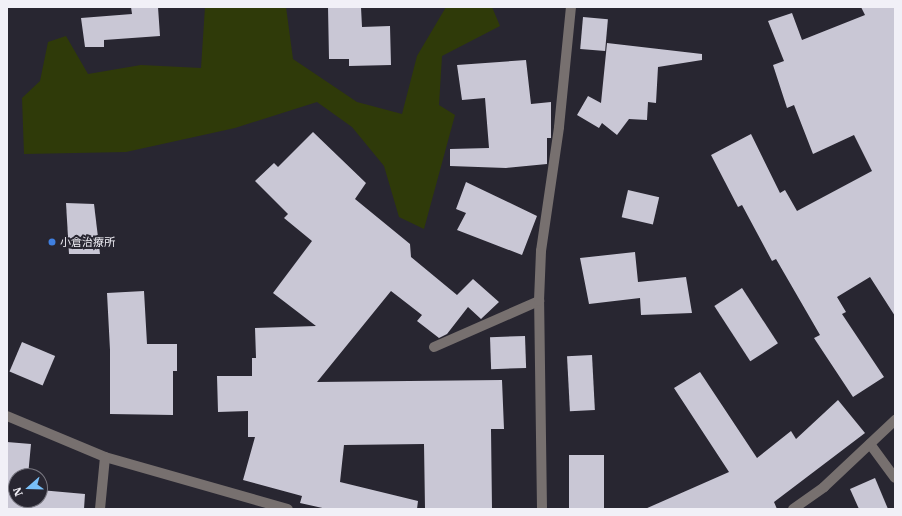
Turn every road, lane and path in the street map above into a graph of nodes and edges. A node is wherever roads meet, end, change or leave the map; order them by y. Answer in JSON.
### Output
{"nodes":[{"id":1,"x":571,"y":7,"type":"edge"},
{"id":2,"x":539,"y":301,"type":"junction"},
{"id":3,"x":434,"y":347,"type":"dead end"},
{"id":4,"x":7,"y":416,"type":"edge"},
{"id":5,"x":895,"y":420,"type":"edge"},
{"id":6,"x":870,"y":444,"type":"junction"},
{"id":7,"x":105,"y":457,"type":"junction"},
{"id":8,"x":895,"y":478,"type":"edge"},
{"id":9,"x":100,"y":509,"type":"edge"},
{"id":10,"x":288,"y":509,"type":"edge"},
{"id":11,"x":542,"y":509,"type":"edge"},
{"id":12,"x":793,"y":509,"type":"edge"}],
"edges":[{"from":1,"to":2,"type":"street"},
{"from":2,"to":3,"type":"street"},
{"from":2,"to":11,"type":"street"},
{"from":4,"to":7,"type":"street"},
{"from":5,"to":6,"type":"street"},
{"from":6,"to":8,"type":"street"},
{"from":6,"to":12,"type":"street"},
{"from":7,"to":9,"type":"street"},
{"from":7,"to":10,"type":"street"}]}
